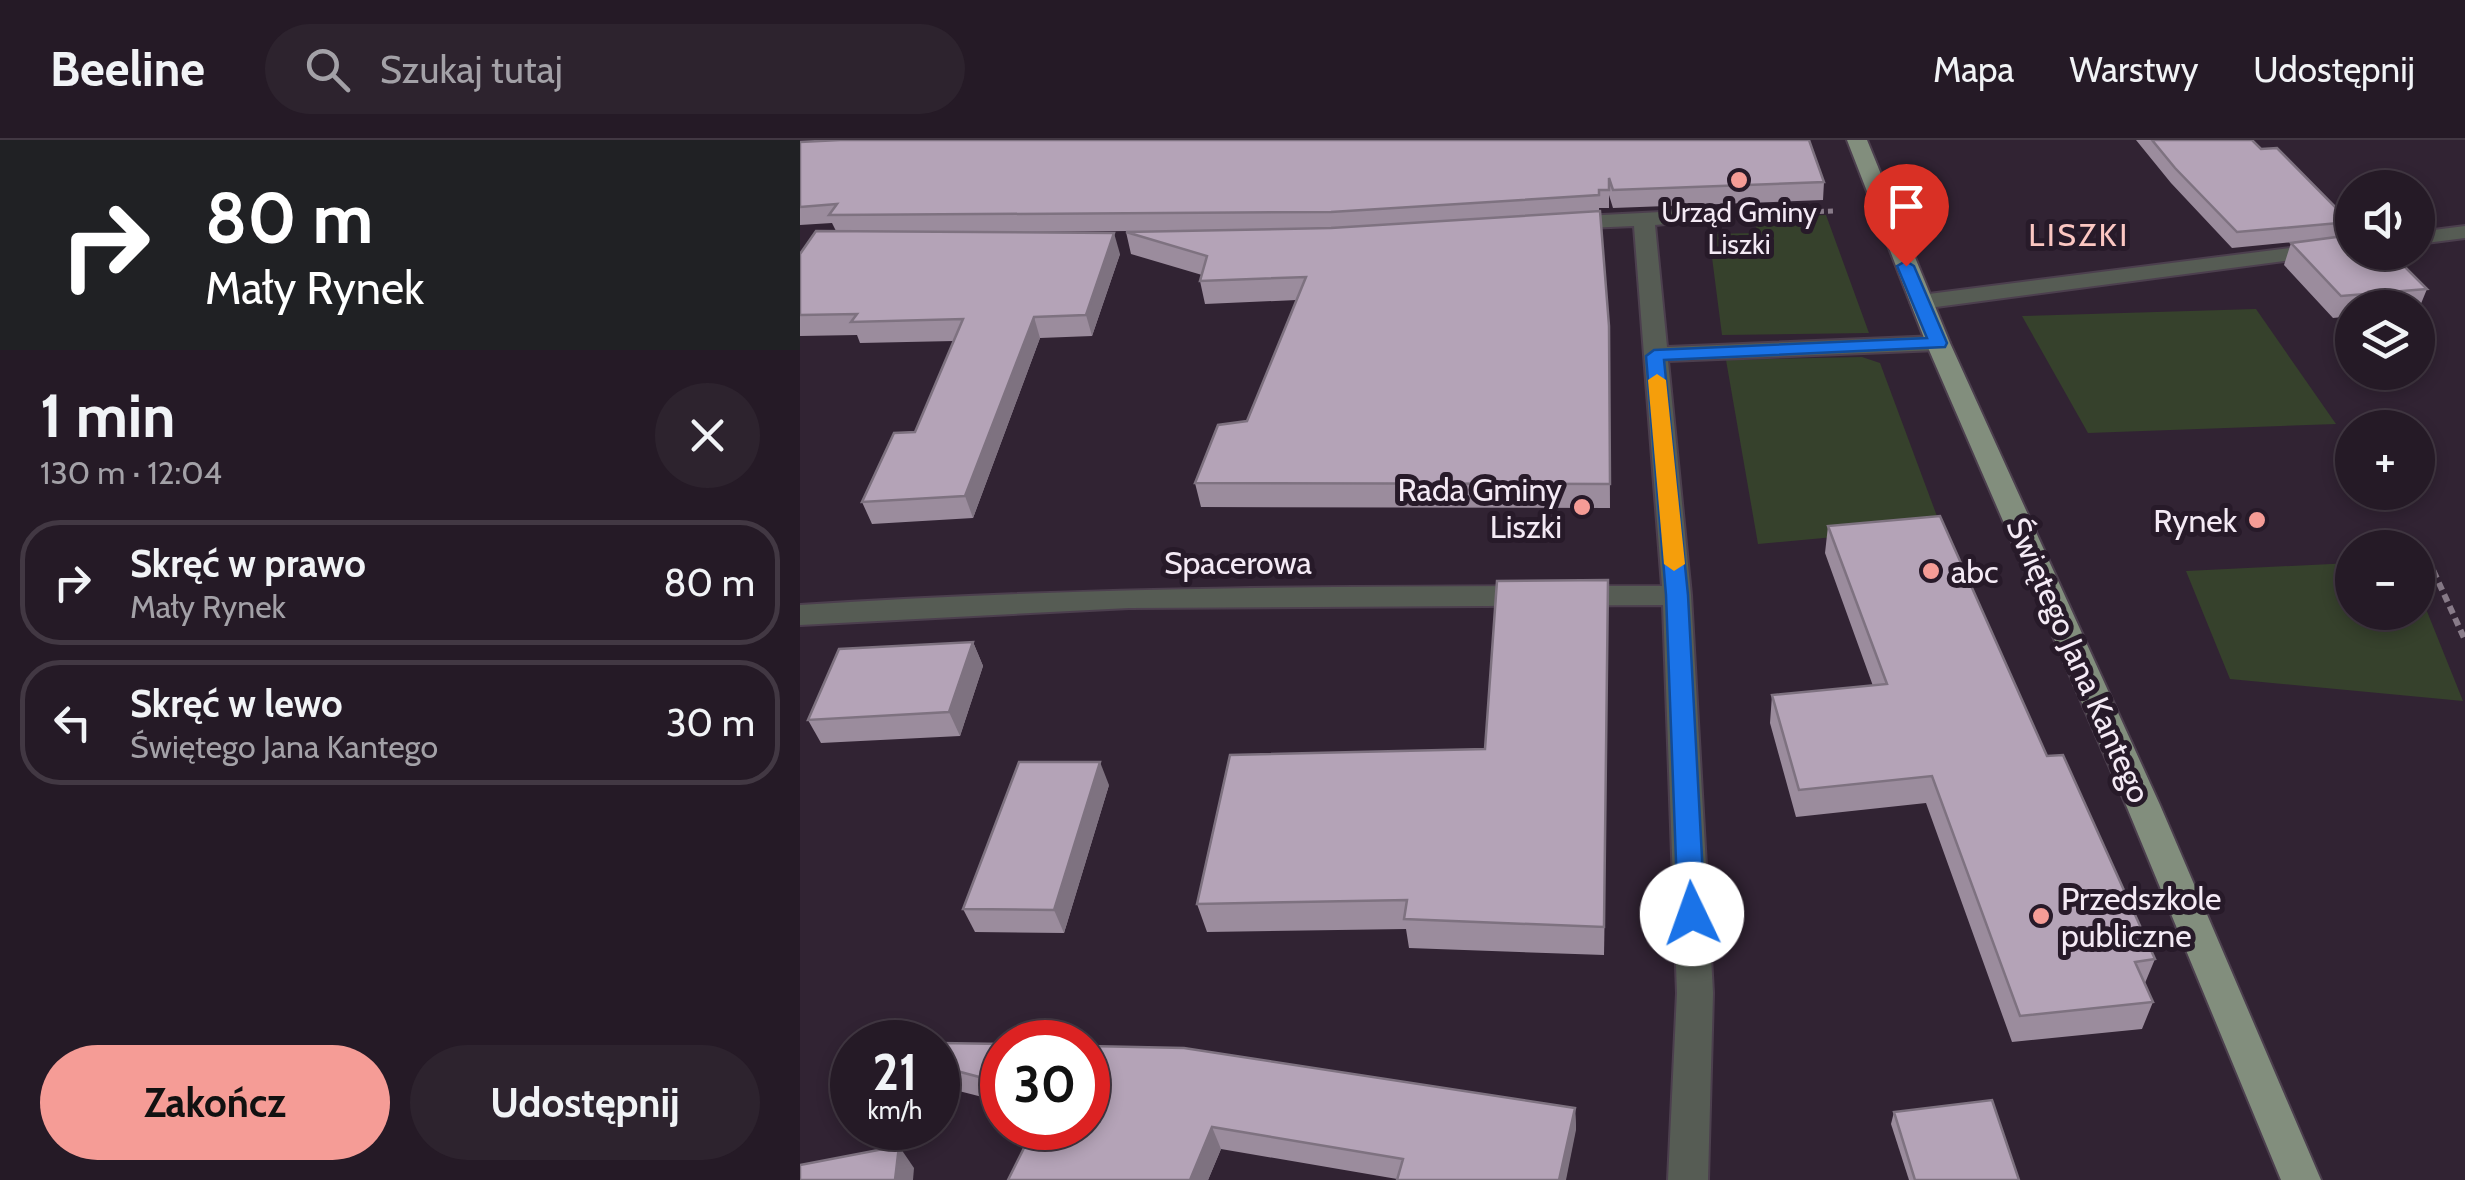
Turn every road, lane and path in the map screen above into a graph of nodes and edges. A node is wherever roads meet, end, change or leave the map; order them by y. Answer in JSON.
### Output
{"nodes":[{"id":1,"x":1857,"y":140,"type":"edge"},
{"id":2,"x":1842,"y":211,"type":"dead end"},
{"id":3,"x":1700,"y":216,"type":"joint"},
{"id":4,"x":1644,"y":219,"type":"junction"},
{"id":5,"x":1549,"y":224,"type":"edge"},
{"id":6,"x":2465,"y":232,"type":"edge"},
{"id":7,"x":2435,"y":236,"type":"edge"},
{"id":8,"x":2335,"y":248,"type":"edge"},
{"id":9,"x":1921,"y":302,"type":"junction"},
{"id":10,"x":1938,"y":343,"type":"junction"},
{"id":11,"x":1654,"y":356,"type":"junction"},
{"id":12,"x":2435,"y":574,"type":"edge"},
{"id":13,"x":1677,"y":595,"type":"junction"},
{"id":14,"x":800,"y":615,"type":"edge"},
{"id":15,"x":2465,"y":640,"type":"edge"},
{"id":16,"x":1688,"y":1180,"type":"edge"},
{"id":17,"x":2301,"y":1180,"type":"edge"}],
"edges":[{"from":1,"to":9,"type":"main road","name":"Świętego Jana Kantego"},
{"from":2,"to":3,"type":"path"},
{"from":3,"to":4,"type":"street"},
{"from":4,"to":5,"type":"street"},
{"from":4,"to":11,"type":"street"},
{"from":6,"to":7,"type":"street"},
{"from":8,"to":9,"type":"street"},
{"from":9,"to":10,"type":"main road","name":"Świętego Jana Kantego"},
{"from":10,"to":11,"type":"street"},
{"from":10,"to":17,"type":"main road","name":"Świętego Jana Kantego"},
{"from":11,"to":13,"type":"street"},
{"from":12,"to":15,"type":"path"},
{"from":13,"to":14,"type":"street","name":"Spacerowa"},
{"from":13,"to":16,"type":"street"}]}
